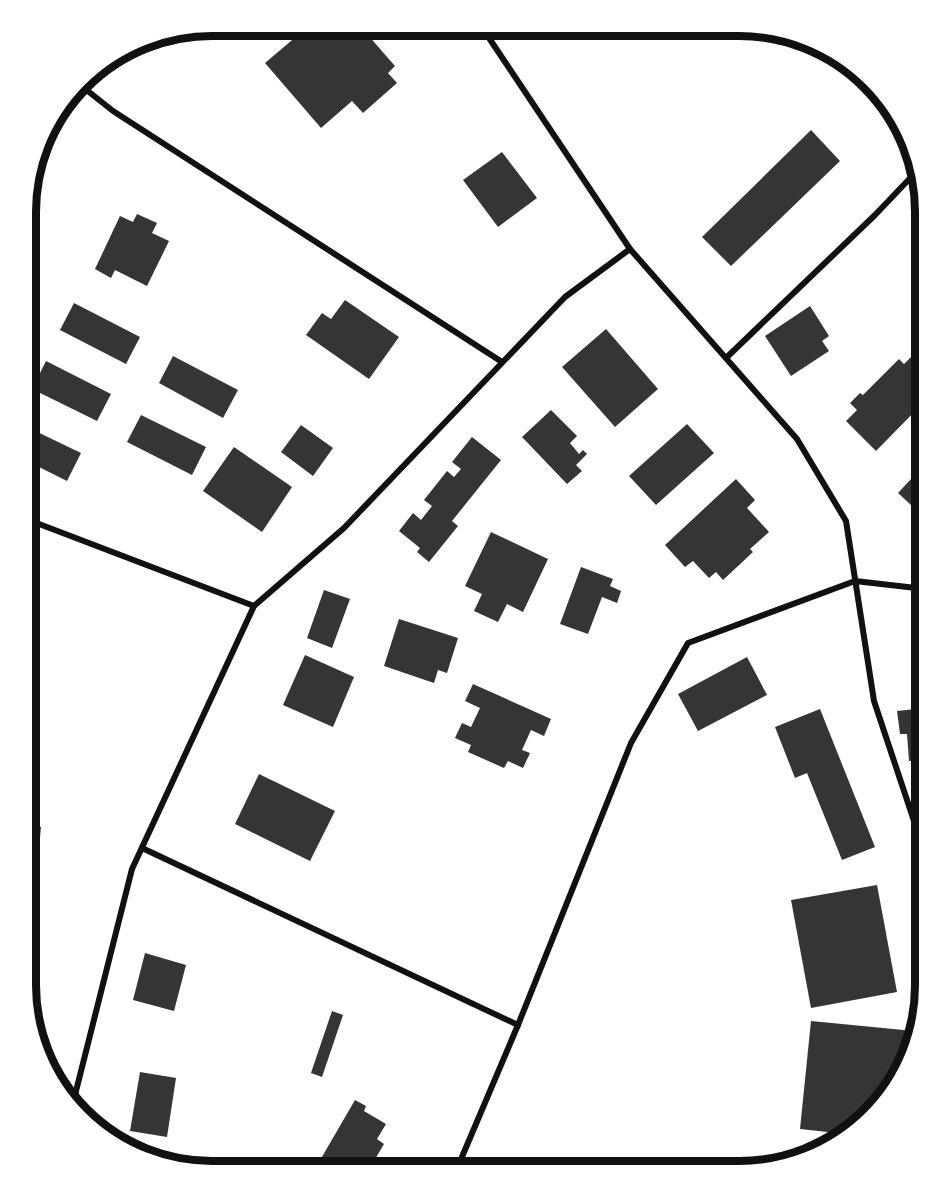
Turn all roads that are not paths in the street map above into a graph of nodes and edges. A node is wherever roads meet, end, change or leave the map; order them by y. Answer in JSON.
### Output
{"nodes":[{"id":1,"x":488,"y":36,"type":"edge"},
{"id":2,"x":86,"y":90,"type":"edge"},
{"id":3,"x":911,"y":177,"type":"edge"},
{"id":4,"x":630,"y":249,"type":"junction"},
{"id":5,"x":726,"y":358,"type":"junction"},
{"id":6,"x":502,"y":362,"type":"junction"},
{"id":7,"x":36,"y":523,"type":"edge"},
{"id":8,"x":855,"y":582,"type":"junction"},
{"id":9,"x":915,"y":588,"type":"edge"},
{"id":10,"x":254,"y":606,"type":"junction"},
{"id":11,"x":915,"y":824,"type":"edge"},
{"id":12,"x":142,"y":848,"type":"junction"},
{"id":13,"x":518,"y":1025,"type":"junction"},
{"id":14,"x":76,"y":1096,"type":"edge"},
{"id":15,"x":460,"y":1161,"type":"edge"}],
"edges":[{"from":1,"to":4,"type":"street"},
{"from":2,"to":6,"type":"street"},
{"from":3,"to":5,"type":"street"},
{"from":4,"to":5,"type":"street"},
{"from":4,"to":6,"type":"street"},
{"from":5,"to":8,"type":"street"},
{"from":6,"to":10,"type":"street"},
{"from":7,"to":10,"type":"street"},
{"from":8,"to":9,"type":"street"},
{"from":8,"to":11,"type":"street"},
{"from":8,"to":13,"type":"street"},
{"from":10,"to":12,"type":"street"},
{"from":12,"to":13,"type":"street"},
{"from":12,"to":14,"type":"street"},
{"from":13,"to":15,"type":"street"}]}
